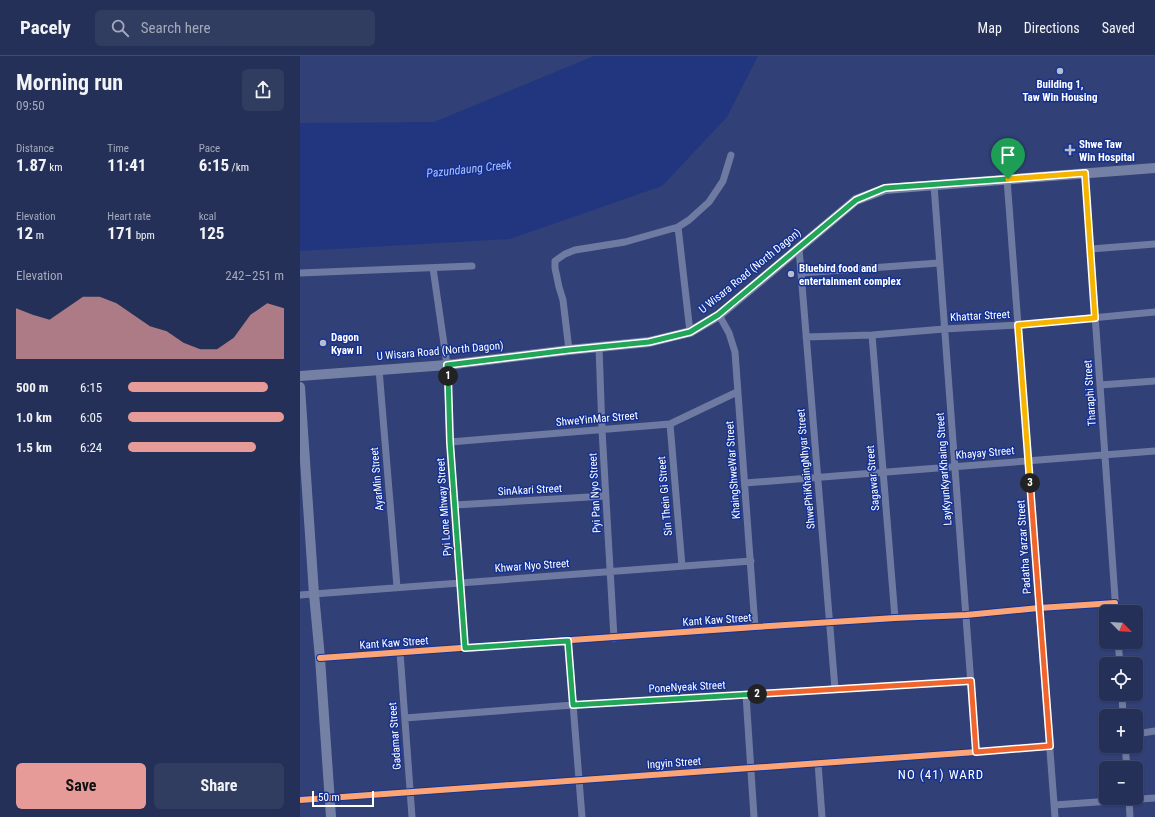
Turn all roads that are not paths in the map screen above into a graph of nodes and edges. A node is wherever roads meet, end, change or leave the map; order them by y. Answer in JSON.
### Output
{"nodes":[{"id":1,"x":731,"y":155,"type":"dead end"},
{"id":2,"x":1155,"y":168,"type":"edge"},
{"id":3,"x":1085,"y":173,"type":"junction"},
{"id":4,"x":1008,"y":179,"type":"junction"},
{"id":5,"x":934,"y":185,"type":"junction"},
{"id":6,"x":678,"y":227,"type":"junction"},
{"id":7,"x":1155,"y":244,"type":"edge"},
{"id":8,"x":799,"y":248,"type":"junction"},
{"id":9,"x":1090,"y":249,"type":"junction"},
{"id":10,"x":939,"y":263,"type":"junction"},
{"id":11,"x":472,"y":266,"type":"dead end"},
{"id":12,"x":433,"y":268,"type":"junction"},
{"id":13,"x":300,"y":273,"type":"edge"},
{"id":14,"x":801,"y":273,"type":"junction"},
{"id":15,"x":1155,"y":312,"type":"edge"},
{"id":16,"x":718,"y":315,"type":"junction"},
{"id":17,"x":1095,"y":318,"type":"junction"},
{"id":18,"x":1018,"y":325,"type":"junction"},
{"id":19,"x":944,"y":329,"type":"junction"},
{"id":20,"x":690,"y":332,"type":"junction"},
{"id":21,"x":872,"y":335,"type":"junction"},
{"id":22,"x":806,"y":337,"type":"junction"},
{"id":23,"x":599,"y":347,"type":"junction"},
{"id":24,"x":569,"y":350,"type":"junction"},
{"id":25,"x":447,"y":365,"type":"junction"},
{"id":26,"x":379,"y":369,"type":"junction"},
{"id":27,"x":300,"y":376,"type":"edge"},
{"id":28,"x":1155,"y":381,"type":"edge"},
{"id":29,"x":1100,"y":385,"type":"junction"},
{"id":30,"x":300,"y":387,"type":"edge"},
{"id":31,"x":737,"y":392,"type":"junction"},
{"id":32,"x":670,"y":424,"type":"junction"},
{"id":33,"x":602,"y":430,"type":"junction"},
{"id":34,"x":450,"y":442,"type":"junction"},
{"id":35,"x":1155,"y":451,"type":"edge"},
{"id":36,"x":1105,"y":455,"type":"junction"},
{"id":37,"x":1028,"y":461,"type":"junction"},
{"id":38,"x":955,"y":467,"type":"junction"},
{"id":39,"x":883,"y":472,"type":"junction"},
{"id":40,"x":818,"y":478,"type":"junction"},
{"id":41,"x":745,"y":484,"type":"junction"},
{"id":42,"x":606,"y":496,"type":"junction"},
{"id":43,"x":455,"y":505,"type":"junction"},
{"id":44,"x":751,"y":561,"type":"junction"},
{"id":45,"x":682,"y":566,"type":"junction"},
{"id":46,"x":610,"y":571,"type":"junction"},
{"id":47,"x":460,"y":583,"type":"junction"},
{"id":48,"x":397,"y":587,"type":"junction"},
{"id":49,"x":300,"y":594,"type":"edge"},
{"id":50,"x":314,"y":594,"type":"junction"},
{"id":51,"x":1115,"y":603,"type":"joint"},
{"id":52,"x":1040,"y":608,"type":"junction"},
{"id":53,"x":966,"y":616,"type":"junction"},
{"id":54,"x":895,"y":618,"type":"junction"},
{"id":55,"x":829,"y":623,"type":"junction"},
{"id":56,"x":755,"y":627,"type":"junction"},
{"id":57,"x":614,"y":638,"type":"junction"},
{"id":58,"x":568,"y":641,"type":"junction"},
{"id":59,"x":465,"y":648,"type":"junction"},
{"id":60,"x":400,"y":652,"type":"junction"},
{"id":61,"x":320,"y":658,"type":"junction"},
{"id":62,"x":971,"y":681,"type":"junction"},
{"id":63,"x":835,"y":689,"type":"junction"},
{"id":64,"x":746,"y":695,"type":"junction"},
{"id":65,"x":573,"y":705,"type":"junction"},
{"id":66,"x":405,"y":718,"type":"junction"},
{"id":67,"x":1155,"y":731,"type":"edge"},
{"id":68,"x":1143,"y":733,"type":"edge"},
{"id":69,"x":1050,"y":746,"type":"junction"},
{"id":70,"x":976,"y":752,"type":"junction"},
{"id":71,"x":818,"y":763,"type":"junction"},
{"id":72,"x":751,"y":767,"type":"junction"},
{"id":73,"x":579,"y":780,"type":"junction"},
{"id":74,"x":410,"y":792,"type":"junction"},
{"id":75,"x":329,"y":798,"type":"junction"},
{"id":76,"x":1143,"y":798,"type":"edge"},
{"id":77,"x":1155,"y":798,"type":"edge"},
{"id":78,"x":300,"y":800,"type":"edge"},
{"id":79,"x":1099,"y":801,"type":"edge"},
{"id":80,"x":1054,"y":805,"type":"junction"},
{"id":81,"x":1129,"y":805,"type":"edge"},
{"id":82,"x":331,"y":817,"type":"edge"},
{"id":83,"x":412,"y":817,"type":"edge"},
{"id":84,"x":582,"y":817,"type":"edge"},
{"id":85,"x":754,"y":817,"type":"edge"},
{"id":86,"x":822,"y":817,"type":"edge"},
{"id":87,"x":1055,"y":817,"type":"edge"},
{"id":88,"x":1130,"y":817,"type":"edge"}],
"edges":[{"from":1,"to":6,"type":"street"},
{"from":2,"to":3,"type":"main road","name":"U Wisara Road (North Dagon)"},
{"from":3,"to":4,"type":"main road","name":"U Wisara Road (North Dagon)"},
{"from":3,"to":9,"type":"street","name":"Tharaphi Street"},
{"from":4,"to":5,"type":"main road","name":"U Wisara Road (North Dagon)"},
{"from":4,"to":18,"type":"street","name":"Padatha Yarzar Street"},
{"from":5,"to":8,"type":"main road","name":"U Wisara Road (North Dagon)"},
{"from":5,"to":10,"type":"street","name":"LayKyunKyarKhaing Street"},
{"from":6,"to":20,"type":"street"},
{"from":6,"to":24,"type":"street"},
{"from":7,"to":9,"type":"street"},
{"from":8,"to":14,"type":"street","name":"ShwePhiKhaingNhyar Street"},
{"from":8,"to":16,"type":"main road","name":"U Wisara Road (North Dagon)"},
{"from":9,"to":17,"type":"street","name":"Tharaphi Street"},
{"from":10,"to":14,"type":"street"},
{"from":10,"to":19,"type":"street","name":"LayKyunKyarKhaing Street"},
{"from":11,"to":12,"type":"street"},
{"from":12,"to":13,"type":"street"},
{"from":12,"to":25,"type":"street","name":"Pyi Lone Mhway Street"},
{"from":14,"to":22,"type":"street","name":"ShwePhiKhaingNhyar Street"},
{"from":15,"to":17,"type":"street","name":"Khattar Street"},
{"from":16,"to":20,"type":"main road","name":"U Wisara Road (North Dagon)"},
{"from":16,"to":31,"type":"street","name":"KhaingShweWar Street"},
{"from":17,"to":18,"type":"street","name":"Khattar Street"},
{"from":17,"to":29,"type":"street","name":"Tharaphi Street"},
{"from":18,"to":19,"type":"street","name":"Khattar Street"},
{"from":18,"to":37,"type":"street","name":"Padatha Yarzar Street"},
{"from":19,"to":21,"type":"street","name":"Khattar Street"},
{"from":19,"to":38,"type":"street","name":"LayKyunKyarKhaing Street"},
{"from":20,"to":23,"type":"main road","name":"U Wisara Road (North Dagon)"},
{"from":21,"to":22,"type":"street","name":"Khattar Street"},
{"from":21,"to":39,"type":"street","name":"Sagawar Street"},
{"from":22,"to":40,"type":"street","name":"ShwePhiKhaingNhyar Street"},
{"from":23,"to":24,"type":"main road","name":"U Wisara Road (North Dagon)"},
{"from":23,"to":33,"type":"street","name":"Pyi Pan Nyo Street"},
{"from":24,"to":25,"type":"main road","name":"U Wisara Road (North Dagon)"},
{"from":25,"to":26,"type":"main road","name":"U Wisara Road (North Dagon)"},
{"from":25,"to":34,"type":"street","name":"Pyi Lone Mhway Street"},
{"from":26,"to":27,"type":"main road","name":"U Wisara Road (North Dagon)"},
{"from":26,"to":48,"type":"street","name":"AyarMin Street"},
{"from":28,"to":29,"type":"street"},
{"from":29,"to":36,"type":"street","name":"Tharaphi Street"},
{"from":30,"to":50,"type":"main road"},
{"from":31,"to":32,"type":"street","name":"ShweYinMar Street"},
{"from":31,"to":41,"type":"street","name":"KhaingShweWar Street"},
{"from":32,"to":33,"type":"street","name":"ShweYinMar Street"},
{"from":32,"to":45,"type":"street","name":"Sin Thein Gi Street"},
{"from":33,"to":34,"type":"street","name":"ShweYinMar Street"},
{"from":33,"to":42,"type":"street","name":"Pyi Pan Nyo Street"},
{"from":34,"to":43,"type":"street","name":"Pyi Lone Mhway Street"},
{"from":35,"to":36,"type":"street","name":"Khayay Street"},
{"from":36,"to":37,"type":"street","name":"Khayay Street"},
{"from":36,"to":51,"type":"street","name":"Tharaphi Street"},
{"from":37,"to":38,"type":"street","name":"Khayay Street"},
{"from":37,"to":52,"type":"street","name":"Padatha Yarzar Street"},
{"from":38,"to":39,"type":"street","name":"Khayay Street"},
{"from":38,"to":53,"type":"street","name":"LayKyunKyarKhaing Street"},
{"from":39,"to":40,"type":"street","name":"Khayay Street"},
{"from":39,"to":54,"type":"street","name":"Sagawar Street"},
{"from":40,"to":41,"type":"street","name":"Khayay Street"},
{"from":40,"to":55,"type":"street","name":"ShwePhiKhaingNhyar Street"},
{"from":41,"to":44,"type":"street","name":"KhaingShweWar Street"},
{"from":42,"to":43,"type":"street","name":"SinAkari Street"},
{"from":42,"to":46,"type":"street","name":"Pyi Pan Nyo Street"},
{"from":43,"to":47,"type":"street","name":"Pyi Lone Mhway Street"},
{"from":44,"to":45,"type":"street","name":"Khwar Nyo Street"},
{"from":44,"to":56,"type":"street","name":"KhaingShweWar Street"},
{"from":45,"to":46,"type":"street","name":"Khwar Nyo Street"},
{"from":46,"to":47,"type":"street","name":"Khwar Nyo Street"},
{"from":46,"to":57,"type":"street","name":"Pyi Pan Nyo Street"},
{"from":47,"to":48,"type":"street","name":"Khwar Nyo Street"},
{"from":47,"to":59,"type":"street","name":"Pyi Lone Mhway Street"},
{"from":48,"to":50,"type":"street","name":"Khwar Nyo Street"},
{"from":49,"to":50,"type":"street","name":"Khwar Nyo Street"},
{"from":50,"to":61,"type":"main road"},
{"from":51,"to":52,"type":"street","name":"Kant Kaw Street"},
{"from":52,"to":53,"type":"street","name":"Kant Kaw Street"},
{"from":52,"to":69,"type":"street","name":"Padatha Yarzar Street"},
{"from":53,"to":54,"type":"street","name":"Kant Kaw Street"},
{"from":53,"to":62,"type":"street","name":"LayKyunKyarKhaing Street"},
{"from":54,"to":55,"type":"street","name":"Kant Kaw Street"},
{"from":55,"to":56,"type":"street","name":"Kant Kaw Street"},
{"from":55,"to":63,"type":"street","name":"ShwePhiKhaingNhyar Street"},
{"from":56,"to":57,"type":"street","name":"Kant Kaw Street"},
{"from":57,"to":58,"type":"street","name":"Kant Kaw Street"},
{"from":58,"to":59,"type":"street","name":"Kant Kaw Street"},
{"from":58,"to":65,"type":"street"},
{"from":59,"to":60,"type":"street","name":"Kant Kaw Street"},
{"from":60,"to":61,"type":"street","name":"Kant Kaw Street"},
{"from":60,"to":66,"type":"street","name":"Gadamar Street"},
{"from":61,"to":75,"type":"main road"},
{"from":62,"to":63,"type":"street","name":"PoneNyeak Street"},
{"from":62,"to":70,"type":"street","name":"LayKyunKyarKhaing Street"},
{"from":63,"to":64,"type":"street","name":"PoneNyeak Street"},
{"from":64,"to":65,"type":"street","name":"PoneNyeak Street"},
{"from":64,"to":72,"type":"street"},
{"from":65,"to":66,"type":"street","name":"PoneNyeak Street"},
{"from":65,"to":73,"type":"street"},
{"from":66,"to":74,"type":"street","name":"Gadamar Street"},
{"from":67,"to":68,"type":"street"},
{"from":69,"to":70,"type":"street","name":"Ingyin Street"},
{"from":69,"to":80,"type":"street","name":"Padatha Yarzar Street"},
{"from":70,"to":71,"type":"street","name":"Ingyin Street"},
{"from":71,"to":72,"type":"street","name":"Ingyin Street"},
{"from":71,"to":86,"type":"street"},
{"from":72,"to":73,"type":"street","name":"Ingyin Street"},
{"from":72,"to":85,"type":"street"},
{"from":73,"to":74,"type":"street","name":"Ingyin Street"},
{"from":73,"to":84,"type":"street"},
{"from":74,"to":75,"type":"street","name":"Ingyin Street"},
{"from":74,"to":83,"type":"street","name":"Gadamar Street"},
{"from":75,"to":78,"type":"street","name":"Ingyin Street"},
{"from":75,"to":82,"type":"main road"},
{"from":76,"to":77,"type":"street"},
{"from":79,"to":80,"type":"street"},
{"from":80,"to":87,"type":"street","name":"Padatha Yarzar Street"},
{"from":81,"to":88,"type":"street"}]}
